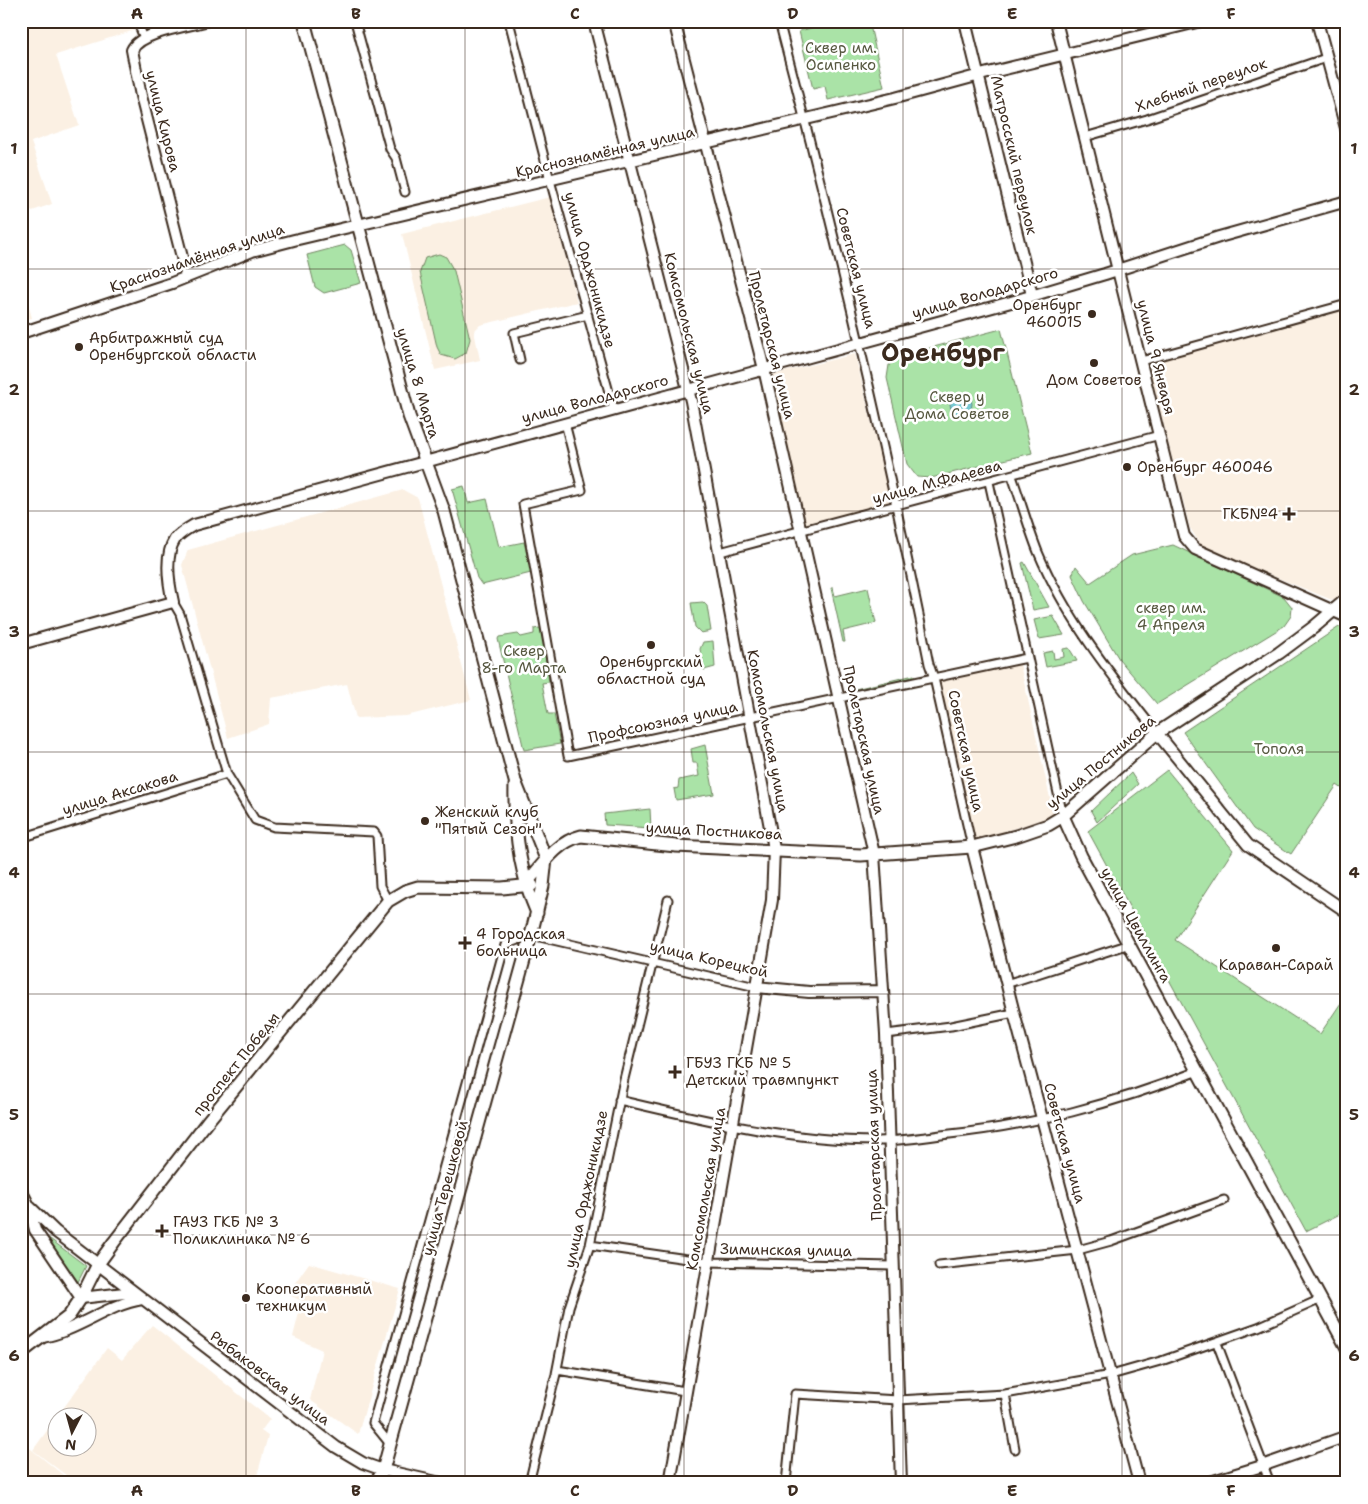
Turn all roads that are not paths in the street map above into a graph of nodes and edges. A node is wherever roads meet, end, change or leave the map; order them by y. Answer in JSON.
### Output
{"nodes":[{"id":1,"x":137,"y":21,"type":"edge"},
{"id":2,"x":205,"y":21,"type":"edge"},
{"id":3,"x":304,"y":21,"type":"edge"},
{"id":4,"x":355,"y":21,"type":"edge"},
{"id":5,"x":508,"y":21,"type":"edge"},
{"id":6,"x":594,"y":21,"type":"edge"},
{"id":7,"x":674,"y":21,"type":"edge"},
{"id":8,"x":780,"y":21,"type":"edge"},
{"id":9,"x":965,"y":21,"type":"edge"},
{"id":10,"x":1056,"y":21,"type":"edge"},
{"id":11,"x":1201,"y":21,"type":"edge"},
{"id":12,"x":1316,"y":21,"type":"edge"},
{"id":13,"x":144,"y":38,"type":"junction"},
{"id":14,"x":1064,"y":54,"type":"junction"},
{"id":15,"x":1326,"y":58,"type":"junction"},
{"id":16,"x":980,"y":75,"type":"junction"},
{"id":17,"x":805,"y":119,"type":"junction"},
{"id":18,"x":1347,"y":132,"type":"edge"},
{"id":19,"x":1085,"y":137,"type":"junction"},
{"id":20,"x":705,"y":144,"type":"junction"},
{"id":21,"x":630,"y":162,"type":"junction"},
{"id":22,"x":550,"y":180,"type":"junction"},
{"id":23,"x":405,"y":192,"type":"dead end"},
{"id":24,"x":1347,"y":201,"type":"edge"},
{"id":25,"x":359,"y":224,"type":"junction"},
{"id":26,"x":1119,"y":269,"type":"junction"},
{"id":27,"x":187,"y":277,"type":"junction"},
{"id":28,"x":1032,"y":295,"type":"junction"},
{"id":29,"x":1347,"y":304,"type":"edge"},
{"id":30,"x":588,"y":315,"type":"junction"},
{"id":31,"x":21,"y":333,"type":"edge"},
{"id":32,"x":859,"y":343,"type":"junction"},
{"id":33,"x":520,"y":360,"type":"dead end"},
{"id":34,"x":1141,"y":361,"type":"junction"},
{"id":35,"x":764,"y":369,"type":"junction"},
{"id":36,"x":688,"y":389,"type":"junction"},
{"id":37,"x":614,"y":410,"type":"junction"},
{"id":38,"x":565,"y":423,"type":"junction"},
{"id":39,"x":1160,"y":435,"type":"junction"},
{"id":40,"x":427,"y":461,"type":"junction"},
{"id":41,"x":1012,"y":476,"type":"junction"},
{"id":42,"x":989,"y":482,"type":"junction"},
{"id":43,"x":897,"y":507,"type":"junction"},
{"id":44,"x":801,"y":532,"type":"junction"},
{"id":45,"x":720,"y":552,"type":"junction"},
{"id":46,"x":1347,"y":599,"type":"edge"},
{"id":47,"x":173,"y":602,"type":"junction"},
{"id":48,"x":1334,"y":611,"type":"junction"},
{"id":49,"x":1347,"y":618,"type":"edge"},
{"id":50,"x":21,"y":644,"type":"edge"},
{"id":51,"x":1027,"y":658,"type":"junction"},
{"id":52,"x":934,"y":678,"type":"junction"},
{"id":53,"x":840,"y":699,"type":"junction"},
{"id":54,"x":750,"y":719,"type":"junction"},
{"id":55,"x":1157,"y":733,"type":"junction"},
{"id":56,"x":227,"y":774,"type":"junction"},
{"id":57,"x":515,"y":781,"type":"junction"},
{"id":58,"x":1062,"y":816,"type":"junction"},
{"id":59,"x":21,"y":838,"type":"edge"},
{"id":60,"x":972,"y":847,"type":"junction"},
{"id":61,"x":774,"y":849,"type":"junction"},
{"id":62,"x":874,"y":854,"type":"junction"},
{"id":63,"x":546,"y":859,"type":"junction"},
{"id":64,"x":525,"y":885,"type":"junction"},
{"id":65,"x":543,"y":886,"type":"junction"},
{"id":66,"x":668,"y":900,"type":"dead end"},
{"id":67,"x":388,"y":901,"type":"junction"},
{"id":68,"x":1347,"y":912,"type":"edge"},
{"id":69,"x":536,"y":913,"type":"junction"},
{"id":70,"x":531,"y":935,"type":"junction"},
{"id":71,"x":1130,"y":944,"type":"junction"},
{"id":72,"x":653,"y":962,"type":"junction"},
{"id":73,"x":1006,"y":984,"type":"junction"},
{"id":74,"x":756,"y":987,"type":"junction"},
{"id":75,"x":883,"y":991,"type":"junction"},
{"id":76,"x":1014,"y":1014,"type":"junction"},
{"id":77,"x":886,"y":1034,"type":"junction"},
{"id":78,"x":1198,"y":1071,"type":"junction"},
{"id":79,"x":619,"y":1100,"type":"junction"},
{"id":80,"x":1043,"y":1120,"type":"junction"},
{"id":81,"x":732,"y":1126,"type":"junction"},
{"id":82,"x":889,"y":1141,"type":"junction"},
{"id":83,"x":21,"y":1190,"type":"edge"},
{"id":84,"x":1224,"y":1200,"type":"dead end"},
{"id":85,"x":29,"y":1206,"type":"junction"},
{"id":86,"x":590,"y":1245,"type":"junction"},
{"id":87,"x":1078,"y":1250,"type":"junction"},
{"id":88,"x":708,"y":1262,"type":"junction"},
{"id":89,"x":98,"y":1264,"type":"junction"},
{"id":90,"x":939,"y":1265,"type":"dead end"},
{"id":91,"x":893,"y":1266,"type":"junction"},
{"id":92,"x":138,"y":1295,"type":"junction"},
{"id":93,"x":81,"y":1298,"type":"junction"},
{"id":94,"x":1321,"y":1300,"type":"junction"},
{"id":95,"x":42,"y":1337,"type":"junction"},
{"id":96,"x":1217,"y":1343,"type":"junction"},
{"id":97,"x":1347,"y":1348,"type":"edge"},
{"id":98,"x":21,"y":1354,"type":"edge"},
{"id":99,"x":557,"y":1370,"type":"junction"},
{"id":100,"x":1111,"y":1375,"type":"junction"},
{"id":101,"x":685,"y":1392,"type":"junction"},
{"id":102,"x":1005,"y":1394,"type":"junction"},
{"id":103,"x":898,"y":1400,"type":"junction"},
{"id":104,"x":1347,"y":1436,"type":"edge"},
{"id":105,"x":390,"y":1444,"type":"junction"},
{"id":106,"x":1015,"y":1450,"type":"dead end"},
{"id":107,"x":1262,"y":1466,"type":"junction"},
{"id":108,"x":383,"y":1470,"type":"junction"},
{"id":109,"x":376,"y":1483,"type":"edge"},
{"id":110,"x":383,"y":1483,"type":"edge"},
{"id":111,"x":440,"y":1483,"type":"edge"},
{"id":112,"x":529,"y":1483,"type":"edge"},
{"id":113,"x":670,"y":1483,"type":"edge"},
{"id":114,"x":786,"y":1483,"type":"edge"},
{"id":115,"x":901,"y":1483,"type":"edge"},
{"id":116,"x":1139,"y":1483,"type":"edge"},
{"id":117,"x":1207,"y":1483,"type":"edge"},
{"id":118,"x":1270,"y":1483,"type":"edge"}],
"edges":[{"from":1,"to":13,"type":"street"},
{"from":2,"to":13,"type":"main road"},
{"from":3,"to":25,"type":"main road","name":"улица 8 Марта"},
{"from":4,"to":23,"type":"street"},
{"from":5,"to":22,"type":"street","name":"улица Орджоникидзе"},
{"from":6,"to":21,"type":"main road","name":"Комсомольская улица"},
{"from":7,"to":20,"type":"main road","name":"Пролетарская улица"},
{"from":8,"to":17,"type":"street","name":"Советская улица"},
{"from":9,"to":16,"type":"main road","name":"Матросский переулок"},
{"from":10,"to":14,"type":"main road","name":"улица 9 Января"},
{"from":11,"to":14,"type":"main road","name":"Краснознамённая улица"},
{"from":12,"to":15,"type":"main road"},
{"from":13,"to":27,"type":"main road","name":"улица Кирова"},
{"from":14,"to":16,"type":"main road","name":"Краснознамённая улица"},
{"from":14,"to":19,"type":"main road","name":"улица 9 Января"},
{"from":15,"to":18,"type":"main road"},
{"from":15,"to":19,"type":"street","name":"Хлебный переулок"},
{"from":16,"to":17,"type":"main road","name":"Краснознамённая улица"},
{"from":16,"to":28,"type":"main road","name":"Матросский переулок"},
{"from":17,"to":20,"type":"main road","name":"Краснознамённая улица"},
{"from":17,"to":32,"type":"street","name":"Советская улица"},
{"from":19,"to":26,"type":"main road","name":"улица 9 Января"},
{"from":20,"to":21,"type":"main road","name":"Краснознамённая улица"},
{"from":20,"to":35,"type":"main road","name":"Пролетарская улица"},
{"from":21,"to":22,"type":"main road","name":"Краснознамённая улица"},
{"from":21,"to":36,"type":"main road","name":"Комсомольская улица"},
{"from":22,"to":25,"type":"main road","name":"Краснознамённая улица"},
{"from":22,"to":30,"type":"street","name":"улица Орджоникидзе"},
{"from":24,"to":26,"type":"main road","name":"улица Володарского"},
{"from":25,"to":27,"type":"main road","name":"Краснознамённая улица"},
{"from":25,"to":40,"type":"main road","name":"улица 8 Марта"},
{"from":26,"to":28,"type":"main road","name":"улица Володарского"},
{"from":26,"to":34,"type":"main road","name":"улица 9 Января"},
{"from":27,"to":31,"type":"main road","name":"Краснознамённая улица"},
{"from":28,"to":32,"type":"main road","name":"улица Володарского"},
{"from":29,"to":34,"type":"street"},
{"from":30,"to":33,"type":"street"},
{"from":30,"to":37,"type":"street","name":"улица Орджоникидзе"},
{"from":32,"to":35,"type":"main road","name":"улица Володарского"},
{"from":32,"to":43,"type":"street","name":"Советская улица"},
{"from":34,"to":39,"type":"main road","name":"улица 9 Января"},
{"from":35,"to":36,"type":"main road","name":"улица Володарского"},
{"from":35,"to":44,"type":"main road","name":"Пролетарская улица"},
{"from":36,"to":37,"type":"main road","name":"улица Володарского"},
{"from":36,"to":45,"type":"main road","name":"Комсомольская улица"},
{"from":37,"to":38,"type":"main road","name":"улица Володарского"},
{"from":38,"to":40,"type":"main road","name":"улица Володарского"},
{"from":38,"to":54,"type":"street","name":"Профсоюзная улица"},
{"from":39,"to":41,"type":"street","name":"улица М.Фадеева"},
{"from":39,"to":48,"type":"main road","name":"улица 9 Января"},
{"from":40,"to":47,"type":"main road","name":"улица Володарского"},
{"from":40,"to":57,"type":"main road","name":"улица 8 Марта"},
{"from":41,"to":42,"type":"street","name":"улица М.Фадеева"},
{"from":41,"to":55,"type":"street"},
{"from":42,"to":43,"type":"street","name":"улица М.Фадеева"},
{"from":42,"to":51,"type":"street","name":"улица Цвиллинга"},
{"from":43,"to":44,"type":"street","name":"улица М.Фадеева"},
{"from":43,"to":52,"type":"street","name":"Советская улица"},
{"from":44,"to":45,"type":"street","name":"улица М.Фадеева"},
{"from":44,"to":53,"type":"main road","name":"Пролетарская улица"},
{"from":45,"to":54,"type":"main road","name":"Комсомольская улица"},
{"from":46,"to":48,"type":"main road","name":"улица Постникова"},
{"from":47,"to":50,"type":"main road"},
{"from":47,"to":56,"type":"street"},
{"from":48,"to":49,"type":"main road","name":"улица 9 Января"},
{"from":48,"to":55,"type":"main road","name":"улица Постникова"},
{"from":51,"to":52,"type":"street","name":"Профсоюзная улица"},
{"from":51,"to":58,"type":"street","name":"улица Цвиллинга"},
{"from":52,"to":53,"type":"street","name":"Профсоюзная улица"},
{"from":52,"to":60,"type":"street","name":"Советская улица"},
{"from":53,"to":54,"type":"street","name":"Профсоюзная улица"},
{"from":53,"to":62,"type":"main road","name":"Пролетарская улица"},
{"from":54,"to":61,"type":"main road","name":"Комсомольская улица"},
{"from":55,"to":58,"type":"main road","name":"улица Постникова"},
{"from":55,"to":68,"type":"main road"},
{"from":56,"to":59,"type":"street","name":"улица Аксакова"},
{"from":56,"to":67,"type":"street"},
{"from":57,"to":63,"type":"main road","name":"улица 8 Марта"},
{"from":57,"to":64,"type":"main road","name":"улица 8 Марта"},
{"from":58,"to":60,"type":"main road","name":"улица Постникова"},
{"from":58,"to":71,"type":"main road","name":"улица Цвиллинга"},
{"from":60,"to":62,"type":"main road","name":"улица Постникова"},
{"from":60,"to":73,"type":"main road","name":"Советская улица"},
{"from":61,"to":62,"type":"main road","name":"улица Постникова"},
{"from":61,"to":63,"type":"main road","name":"улица Постникова"},
{"from":61,"to":74,"type":"main road","name":"Комсомольская улица"},
{"from":62,"to":75,"type":"main road","name":"Пролетарская улица"},
{"from":63,"to":64,"type":"main road"},
{"from":63,"to":65,"type":"main road","name":"улица Терешковой"},
{"from":64,"to":65,"type":"main road","name":"проспект Победы"},
{"from":64,"to":67,"type":"main road","name":"проспект Победы"},
{"from":64,"to":69,"type":"main road"},
{"from":65,"to":69,"type":"main road","name":"улица Терешковой"},
{"from":66,"to":72,"type":"street","name":"улица Орджоникидзе"},
{"from":67,"to":89,"type":"main road","name":"проспект Победы"},
{"from":69,"to":70,"type":"main road","name":"улица Терешковой"},
{"from":70,"to":72,"type":"street","name":"улица Корецкой"},
{"from":70,"to":105,"type":"main road","name":"улица Терешковой"},
{"from":70,"to":105,"type":"street"},
{"from":71,"to":73,"type":"street"},
{"from":71,"to":78,"type":"main road","name":"улица Цвиллинга"},
{"from":72,"to":74,"type":"street","name":"улица Корецкой"},
{"from":72,"to":79,"type":"street","name":"улица Орджоникидзе"},
{"from":73,"to":76,"type":"main road","name":"Советская улица"},
{"from":74,"to":75,"type":"main road","name":"улица Корецкой"},
{"from":74,"to":81,"type":"main road","name":"Комсомольская улица"},
{"from":75,"to":77,"type":"main road","name":"Пролетарская улица"},
{"from":76,"to":77,"type":"street"},
{"from":76,"to":80,"type":"main road","name":"Советская улица"},
{"from":77,"to":82,"type":"main road","name":"Пролетарская улица"},
{"from":78,"to":80,"type":"street"},
{"from":78,"to":94,"type":"main road","name":"улица Цвиллинга"},
{"from":79,"to":81,"type":"street"},
{"from":79,"to":86,"type":"street","name":"улица Орджоникидзе"},
{"from":80,"to":82,"type":"street"},
{"from":80,"to":87,"type":"main road","name":"Советская улица"},
{"from":81,"to":82,"type":"street"},
{"from":81,"to":88,"type":"main road","name":"Комсомольская улица"},
{"from":82,"to":91,"type":"main road","name":"Пролетарская улица"},
{"from":83,"to":85,"type":"main road"},
{"from":84,"to":87,"type":"street"},
{"from":85,"to":89,"type":"main road","name":"Рыбаковская улица"},
{"from":85,"to":93,"type":"main road"},
{"from":86,"to":88,"type":"street","name":"Зиминская улица"},
{"from":86,"to":99,"type":"street","name":"улица Орджоникидзе"},
{"from":87,"to":90,"type":"street"},
{"from":87,"to":100,"type":"main road","name":"Советская улица"},
{"from":88,"to":91,"type":"street","name":"Зиминская улица"},
{"from":88,"to":101,"type":"main road","name":"Комсомольская улица"},
{"from":89,"to":92,"type":"main road","name":"Рыбаковская улица"},
{"from":89,"to":93,"type":"main road","name":"проспект Победы"},
{"from":91,"to":103,"type":"main road","name":"Пролетарская улица"},
{"from":92,"to":93,"type":"main road"},
{"from":92,"to":95,"type":"main road"},
{"from":92,"to":108,"type":"main road","name":"Рыбаковская улица"},
{"from":93,"to":95,"type":"main road","name":"проспект Победы"},
{"from":94,"to":96,"type":"street"},
{"from":94,"to":97,"type":"main road","name":"улица Цвиллинга"},
{"from":95,"to":98,"type":"main road","name":"проспект Победы"},
{"from":96,"to":100,"type":"street"},
{"from":96,"to":107,"type":"street"},
{"from":99,"to":101,"type":"street"},
{"from":99,"to":112,"type":"street","name":"улица Орджоникидзе"},
{"from":100,"to":102,"type":"street"},
{"from":100,"to":116,"type":"main road","name":"Советская улица"},
{"from":101,"to":113,"type":"main road","name":"Комсомольская улица"},
{"from":102,"to":103,"type":"street"},
{"from":102,"to":106,"type":"street"},
{"from":103,"to":114,"type":"street"},
{"from":103,"to":115,"type":"main road","name":"Пролетарская улица"},
{"from":104,"to":107,"type":"main road"},
{"from":105,"to":108,"type":"main road","name":"улица Терешковой"},
{"from":107,"to":117,"type":"main road"},
{"from":107,"to":118,"type":"street"},
{"from":108,"to":109,"type":"main road","name":"улица Терешковой"},
{"from":108,"to":110,"type":"main road","name":"улица Терешковой"},
{"from":108,"to":111,"type":"main road","name":"Рыбаковская улица"}]}
